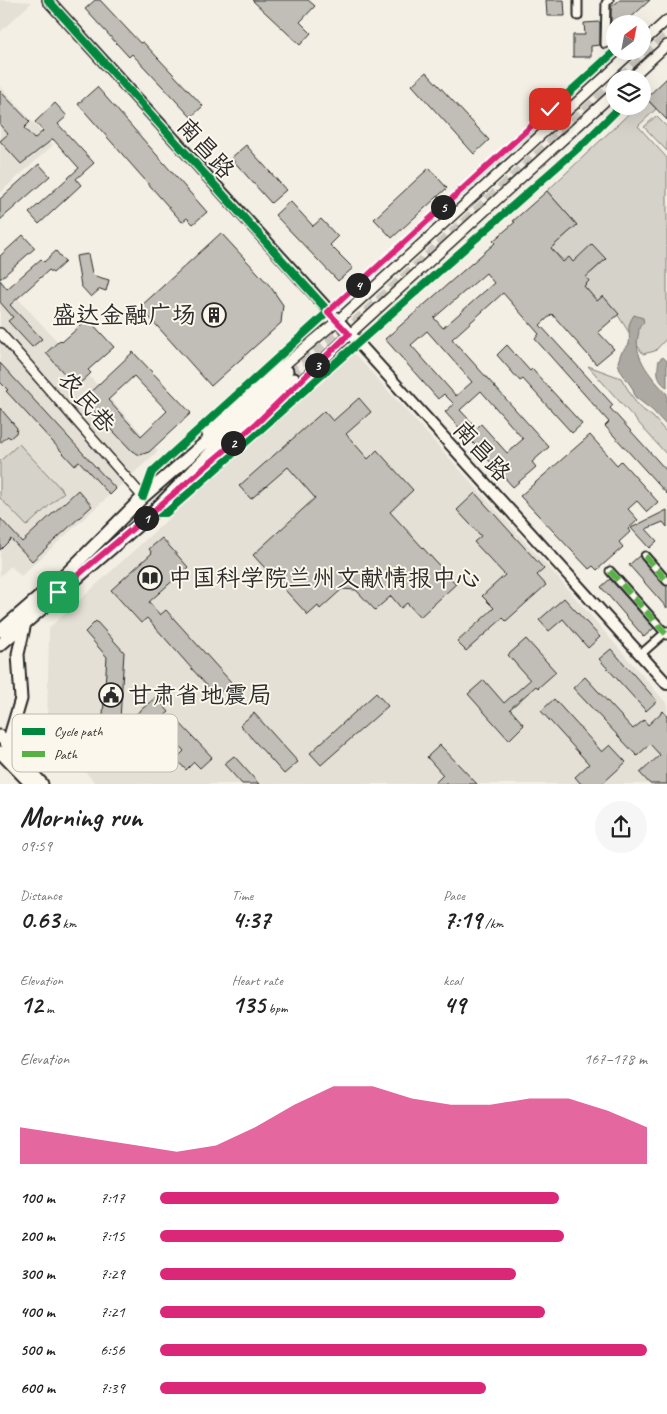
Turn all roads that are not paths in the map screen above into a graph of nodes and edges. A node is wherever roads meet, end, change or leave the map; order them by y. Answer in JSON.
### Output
{"nodes":[{"id":1,"x":48,"y":0,"type":"edge"},
{"id":2,"x":578,"y":0,"type":"edge"},
{"id":3,"x":609,"y":0,"type":"edge"},
{"id":4,"x":578,"y":16,"type":"dead end"},
{"id":5,"x":667,"y":20,"type":"edge"},
{"id":6,"x":651,"y":35,"type":"edge"},
{"id":7,"x":605,"y":44,"type":"dead end"},
{"id":8,"x":667,"y":45,"type":"edge"},
{"id":9,"x":623,"y":60,"type":"edge"},
{"id":10,"x":640,"y":70,"type":"edge"},
{"id":11,"x":606,"y":100,"type":"edge"},
{"id":12,"x":337,"y":321,"type":"junction"},
{"id":13,"x":0,"y":333,"type":"edge"},
{"id":14,"x":349,"y":334,"type":"junction"},
{"id":15,"x":158,"y":484,"type":"junction"},
{"id":16,"x":171,"y":496,"type":"junction"},
{"id":17,"x":143,"y":497,"type":"junction"},
{"id":18,"x":645,"y":556,"type":"dead end"},
{"id":19,"x":610,"y":571,"type":"dead end"},
{"id":20,"x":667,"y":581,"type":"edge"},
{"id":21,"x":0,"y":619,"type":"edge"},
{"id":22,"x":21,"y":620,"type":"junction"},
{"id":23,"x":0,"y":631,"type":"edge"},
{"id":24,"x":666,"y":632,"type":"edge"},
{"id":25,"x":0,"y":645,"type":"edge"},
{"id":26,"x":640,"y":654,"type":"junction"},
{"id":27,"x":667,"y":684,"type":"edge"},
{"id":28,"x":17,"y":714,"type":"edge"},
{"id":29,"x":12,"y":729,"type":"edge"},
{"id":30,"x":0,"y":736,"type":"edge"},
{"id":31,"x":12,"y":748,"type":"edge"},
{"id":32,"x":0,"y":752,"type":"edge"},
{"id":33,"x":12,"y":754,"type":"edge"},
{"id":34,"x":12,"y":759,"type":"edge"},
{"id":35,"x":23,"y":772,"type":"edge"},
{"id":36,"x":28,"y":772,"type":"edge"},
{"id":37,"x":31,"y":784,"type":"edge"},
{"id":38,"x":42,"y":784,"type":"edge"}],
"edges":[{"from":1,"to":12,"type":"main road","name":"南昌路"},
{"from":2,"to":4,"type":"street"},
{"from":3,"to":7,"type":"street"},
{"from":5,"to":6,"type":"street"},
{"from":8,"to":10,"type":"street"},
{"from":9,"to":12,"type":"street"},
{"from":11,"to":14,"type":"street"},
{"from":12,"to":14,"type":"main road","name":"南昌路"},
{"from":12,"to":15,"type":"street"},
{"from":13,"to":17,"type":"street","name":"农民巷"},
{"from":14,"to":16,"type":"street"},
{"from":14,"to":26,"type":"main road","name":"南昌路"},
{"from":15,"to":16,"type":"main road"},
{"from":15,"to":17,"type":"main road"},
{"from":16,"to":22,"type":"main road"},
{"from":17,"to":22,"type":"main road"},
{"from":18,"to":20,"type":"street"},
{"from":19,"to":24,"type":"street"},
{"from":21,"to":22,"type":"main road"},
{"from":22,"to":23,"type":"main road"},
{"from":22,"to":25,"type":"main road"},
{"from":22,"to":28,"type":"main road"},
{"from":24,"to":26,"type":"street"},
{"from":26,"to":27,"type":"main road","name":"南昌路"},
{"from":29,"to":31,"type":"main road"},
{"from":30,"to":33,"type":"main road"},
{"from":32,"to":34,"type":"main road"},
{"from":35,"to":37,"type":"main road"},
{"from":36,"to":38,"type":"main road"}]}
